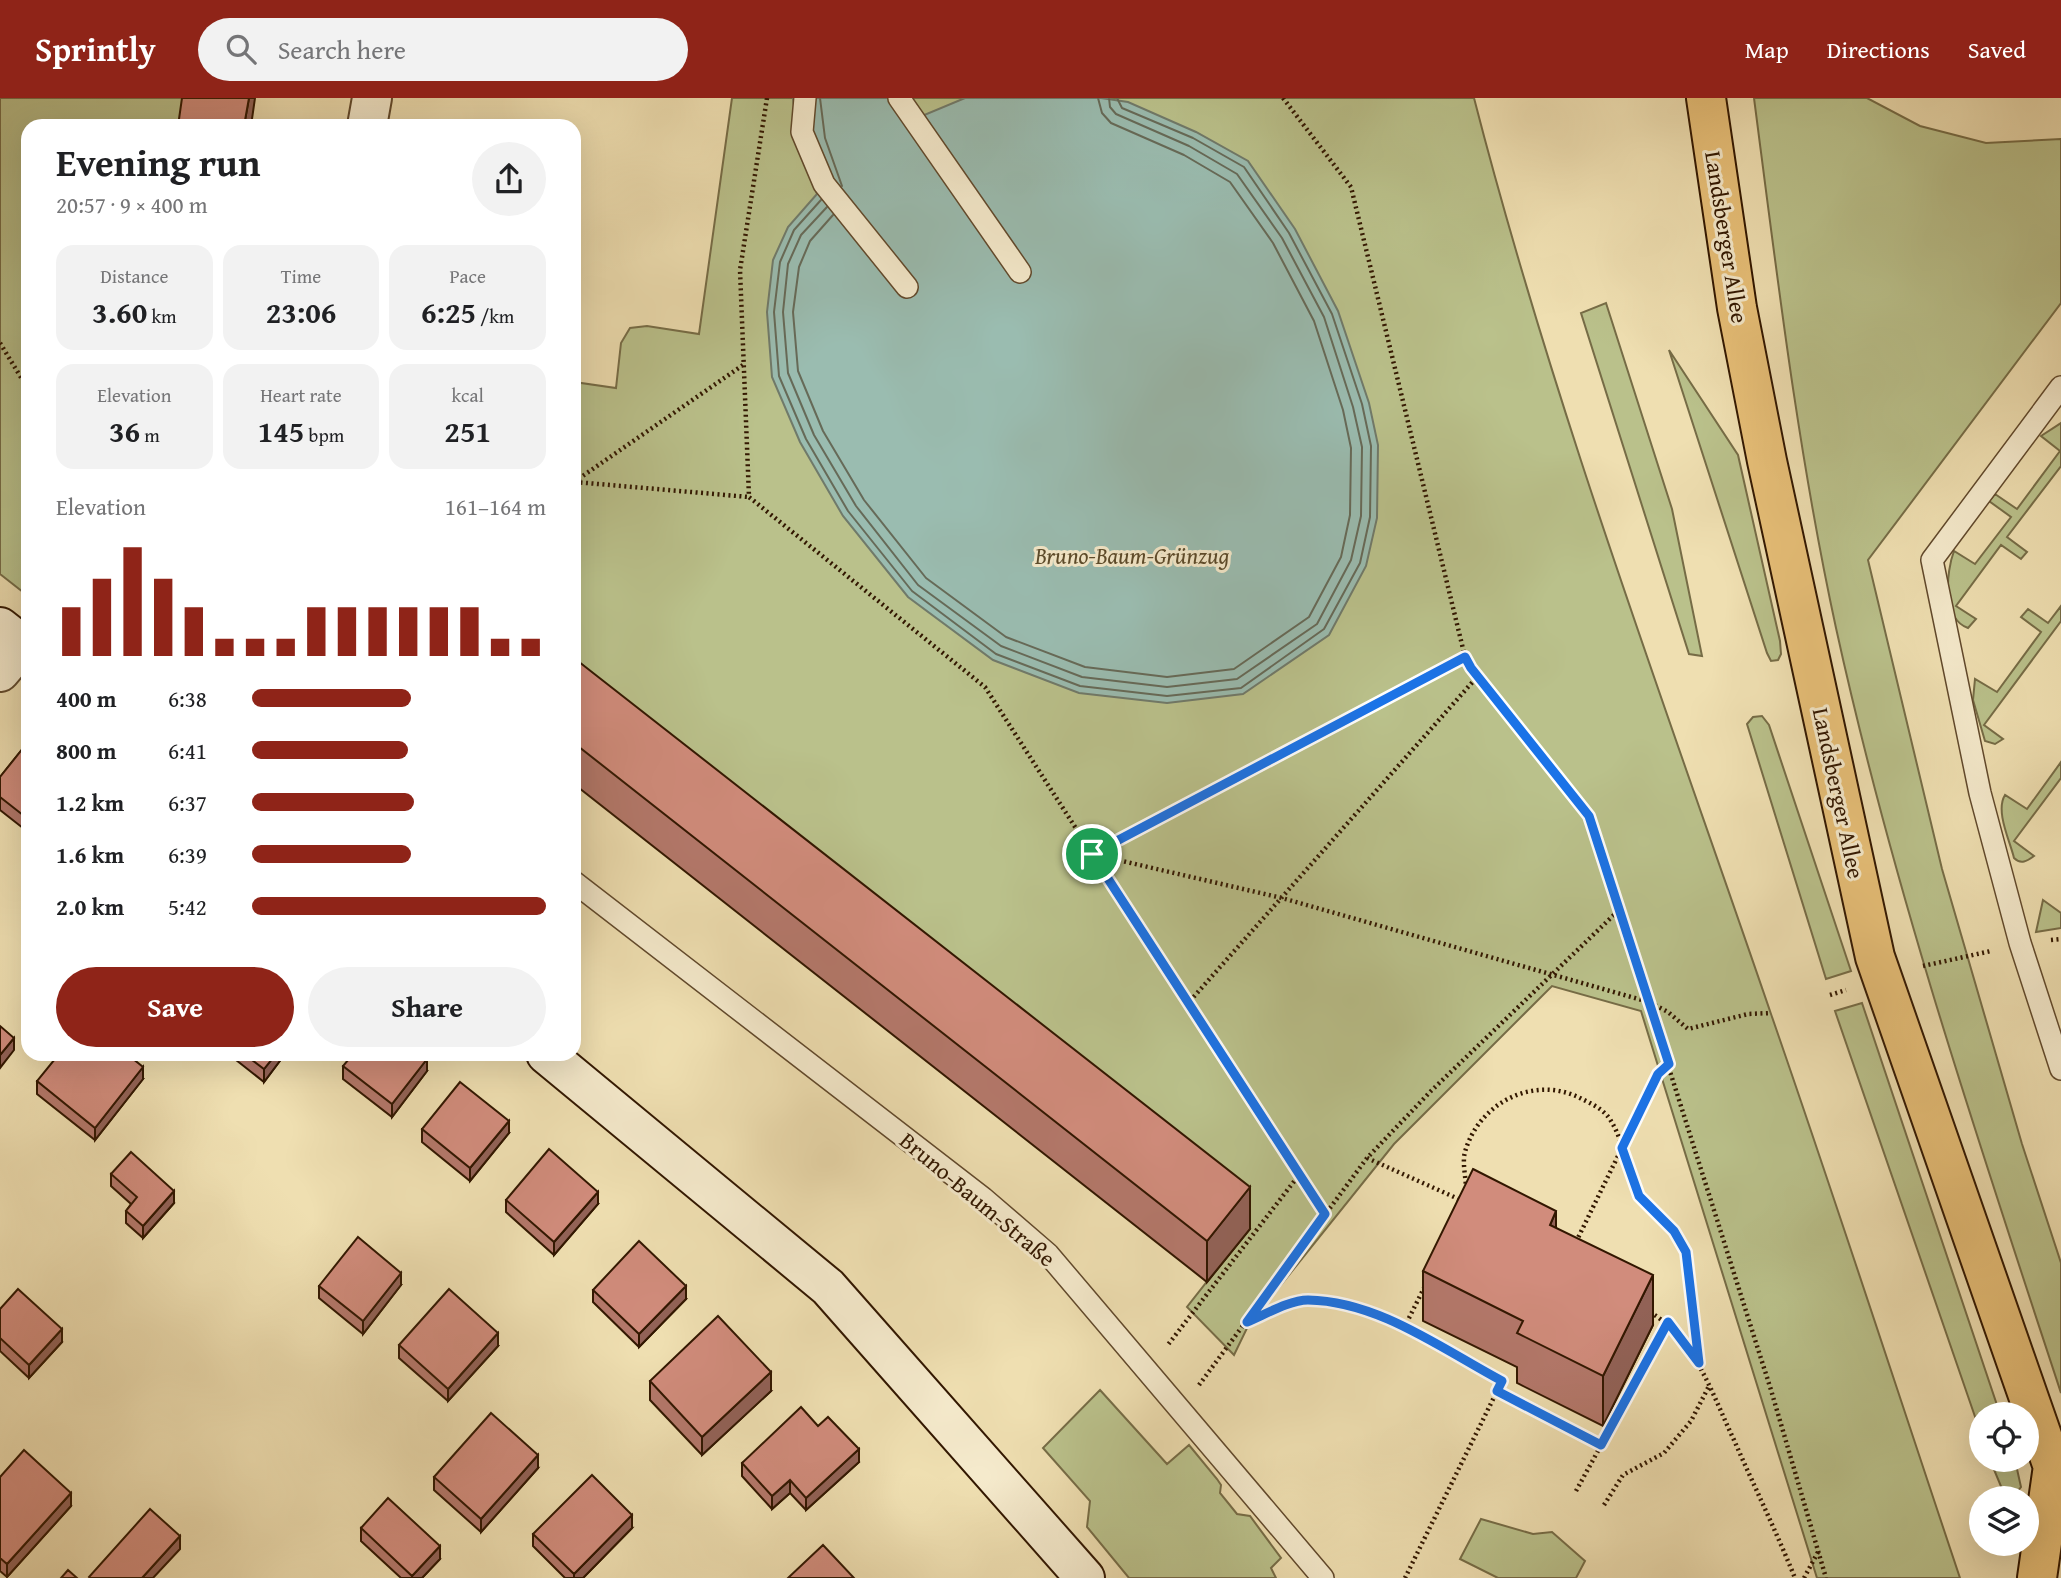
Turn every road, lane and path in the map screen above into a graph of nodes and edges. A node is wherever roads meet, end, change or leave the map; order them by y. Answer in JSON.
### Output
{"nodes":[{"id":1,"x":372,"y":98,"type":"edge"},
{"id":2,"x":767,"y":98,"type":"edge"},
{"id":3,"x":805,"y":98,"type":"edge"},
{"id":4,"x":899,"y":98,"type":"edge"},
{"id":5,"x":1283,"y":98,"type":"edge"},
{"id":6,"x":1706,"y":98,"type":"edge"},
{"id":7,"x":368,"y":119,"type":"edge"},
{"id":8,"x":1020,"y":272,"type":"dead end"},
{"id":9,"x":907,"y":287,"type":"dead end"},
{"id":10,"x":0,"y":343,"type":"edge"},
{"id":11,"x":744,"y":364,"type":"junction"},
{"id":12,"x":21,"y":378,"type":"edge"},
{"id":13,"x":2061,"y":387,"type":"edge"},
{"id":14,"x":581,"y":477,"type":"edge"},
{"id":15,"x":581,"y":483,"type":"edge"},
{"id":16,"x":749,"y":497,"type":"junction"},
{"id":17,"x":1465,"y":657,"type":"junction"},
{"id":18,"x":1478,"y":677,"type":"junction"},
{"id":19,"x":1092,"y":854,"type":"junction"},
{"id":20,"x":581,"y":887,"type":"edge"},
{"id":21,"x":1282,"y":898,"type":"junction"},
{"id":22,"x":1619,"y":910,"type":"junction"},
{"id":23,"x":1551,"y":976,"type":"junction"},
{"id":24,"x":1189,"y":1002,"type":"junction"},
{"id":25,"x":1649,"y":1002,"type":"junction"},
{"id":26,"x":1771,"y":1013,"type":"dead end"},
{"id":27,"x":554,"y":1061,"type":"edge"},
{"id":28,"x":1669,"y":1064,"type":"junction"},
{"id":29,"x":2061,"y":1069,"type":"edge"},
{"id":30,"x":1622,"y":1148,"type":"junction"},
{"id":31,"x":1367,"y":1158,"type":"junction"},
{"id":32,"x":1299,"y":1175,"type":"junction"},
{"id":33,"x":1325,"y":1214,"type":"junction"},
{"id":34,"x":1574,"y":1246,"type":"edge"},
{"id":35,"x":1427,"y":1283,"type":"dead end"},
{"id":36,"x":1644,"y":1308,"type":"edge"},
{"id":37,"x":1247,"y":1322,"type":"junction"},
{"id":38,"x":1668,"y":1322,"type":"junction"},
{"id":39,"x":1404,"y":1328,"type":"junction"},
{"id":40,"x":1164,"y":1350,"type":"dead end"},
{"id":41,"x":1699,"y":1363,"type":"junction"},
{"id":42,"x":1710,"y":1386,"type":"junction"},
{"id":43,"x":1196,"y":1389,"type":"dead end"},
{"id":44,"x":1497,"y":1391,"type":"junction"},
{"id":45,"x":1601,"y":1445,"type":"junction"},
{"id":46,"x":2057,"y":1478,"type":"edge"},
{"id":47,"x":1576,"y":1491,"type":"dead end"},
{"id":48,"x":1604,"y":1505,"type":"dead end"},
{"id":49,"x":1818,"y":1551,"type":"junction"},
{"id":50,"x":1085,"y":1578,"type":"edge"},
{"id":51,"x":1323,"y":1578,"type":"edge"},
{"id":52,"x":1405,"y":1578,"type":"edge"},
{"id":53,"x":1795,"y":1578,"type":"edge"},
{"id":54,"x":1804,"y":1578,"type":"edge"},
{"id":55,"x":1826,"y":1578,"type":"edge"},
{"id":56,"x":2037,"y":1578,"type":"edge"}],
"edges":[{"from":1,"to":7,"type":"street"},
{"from":2,"to":11,"type":"path"},
{"from":3,"to":9,"type":"lane"},
{"from":4,"to":8,"type":"lane"},
{"from":5,"to":17,"type":"path"},
{"from":6,"to":46,"type":"main road","name":"Landsberger Allee"},
{"from":10,"to":12,"type":"path"},
{"from":11,"to":14,"type":"path"},
{"from":11,"to":16,"type":"path"},
{"from":13,"to":29,"type":"lane"},
{"from":15,"to":16,"type":"path"},
{"from":16,"to":19,"type":"path"},
{"from":17,"to":18,"type":"path"},
{"from":17,"to":19,"type":"path"},
{"from":18,"to":21,"type":"path"},
{"from":18,"to":22,"type":"path"},
{"from":19,"to":21,"type":"path"},
{"from":19,"to":24,"type":"path"},
{"from":20,"to":51,"type":"lane","name":"Bruno-Baum-Straße"},
{"from":21,"to":23,"type":"path"},
{"from":21,"to":24,"type":"path"},
{"from":22,"to":23,"type":"path"},
{"from":22,"to":25,"type":"path"},
{"from":23,"to":25,"type":"path"},
{"from":23,"to":31,"type":"path"},
{"from":24,"to":32,"type":"path"},
{"from":25,"to":26,"type":"path"},
{"from":25,"to":28,"type":"path"},
{"from":27,"to":50,"type":"street"},
{"from":28,"to":30,"type":"path"},
{"from":28,"to":49,"type":"path"},
{"from":30,"to":31,"type":"path"},
{"from":30,"to":34,"type":"path"},
{"from":30,"to":41,"type":"path"},
{"from":31,"to":33,"type":"path"},
{"from":32,"to":33,"type":"path"},
{"from":32,"to":40,"type":"path"},
{"from":33,"to":37,"type":"path"},
{"from":35,"to":39,"type":"path"},
{"from":36,"to":38,"type":"path"},
{"from":37,"to":39,"type":"path"},
{"from":37,"to":43,"type":"path"},
{"from":38,"to":41,"type":"path"},
{"from":38,"to":45,"type":"path"},
{"from":39,"to":44,"type":"path"},
{"from":41,"to":42,"type":"path"},
{"from":42,"to":48,"type":"path"},
{"from":42,"to":53,"type":"path"},
{"from":44,"to":45,"type":"path"},
{"from":44,"to":52,"type":"path"},
{"from":45,"to":47,"type":"path"},
{"from":46,"to":56,"type":"main road","name":"Landsberger Allee"},
{"from":49,"to":54,"type":"path"},
{"from":49,"to":55,"type":"path"}]}
